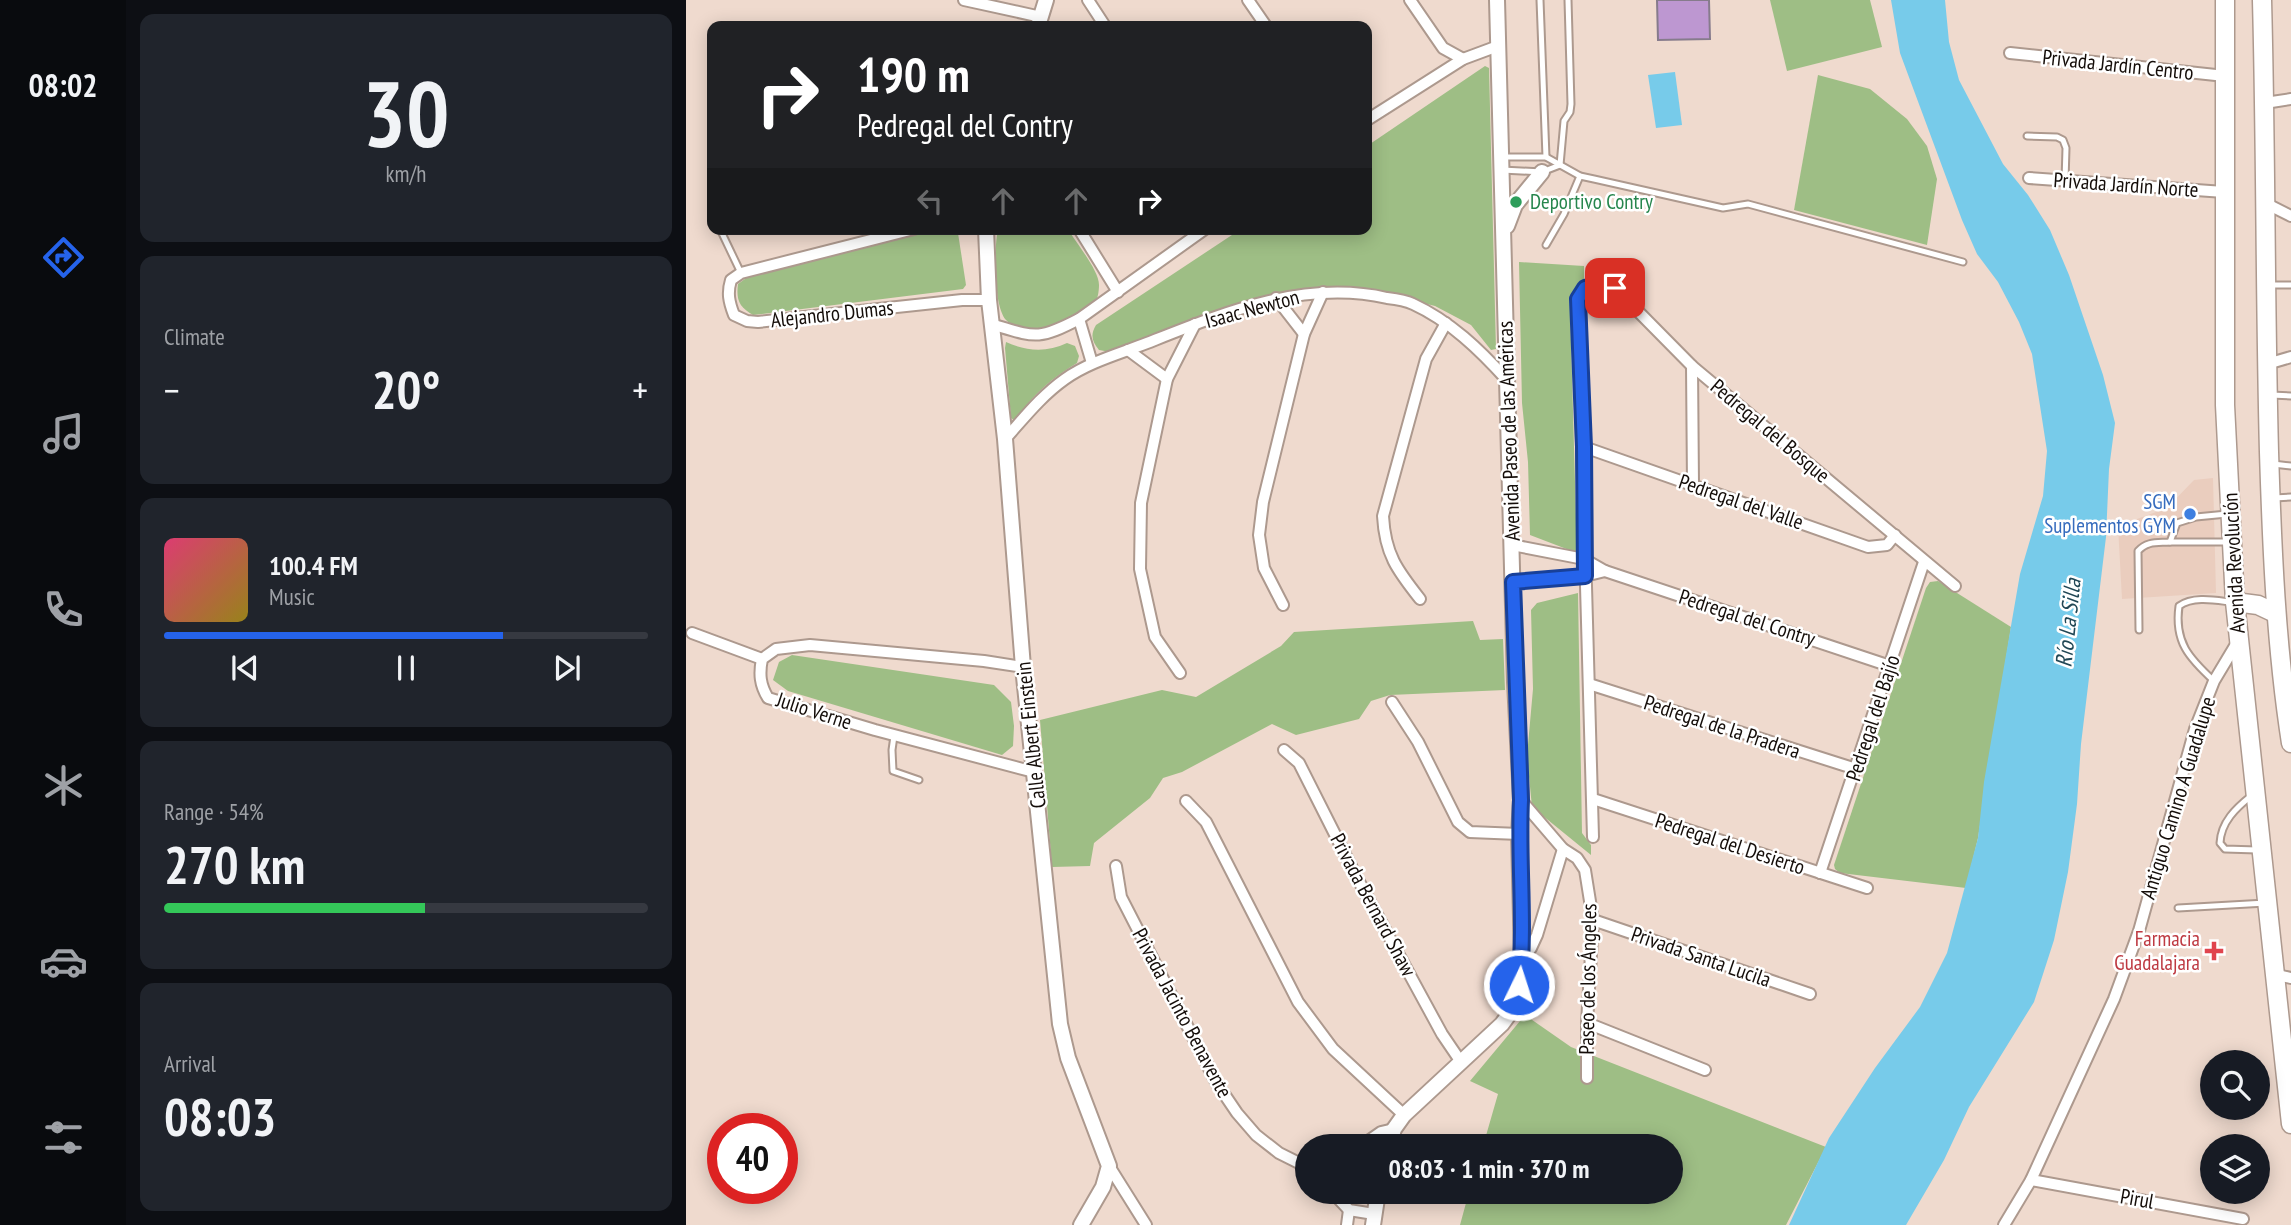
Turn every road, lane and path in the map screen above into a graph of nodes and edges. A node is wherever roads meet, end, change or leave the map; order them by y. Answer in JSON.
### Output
{"nodes":[{"id":1,"x":967,"y":0,"type":"edge"},
{"id":2,"x":1046,"y":0,"type":"edge"},
{"id":3,"x":1088,"y":0,"type":"edge"},
{"id":4,"x":1248,"y":0,"type":"edge"},
{"id":5,"x":1410,"y":0,"type":"edge"},
{"id":6,"x":1497,"y":0,"type":"edge"},
{"id":7,"x":1540,"y":0,"type":"edge"},
{"id":8,"x":1567,"y":0,"type":"edge"},
{"id":9,"x":2225,"y":0,"type":"edge"},
{"id":10,"x":2262,"y":0,"type":"edge"},
{"id":11,"x":1037,"y":21,"type":"edge"},
{"id":12,"x":1040,"y":21,"type":"edge"},
{"id":13,"x":1102,"y":21,"type":"edge"},
{"id":14,"x":1263,"y":21,"type":"edge"},
{"id":15,"x":1498,"y":46,"type":"junction"},
{"id":16,"x":2010,"y":54,"type":"dead end"},
{"id":17,"x":1463,"y":59,"type":"junction"},
{"id":18,"x":2225,"y":76,"type":"junction"},
{"id":19,"x":2291,"y":99,"type":"edge"},
{"id":20,"x":2265,"y":103,"type":"junction"},
{"id":21,"x":1372,"y":117,"type":"edge"},
{"id":22,"x":2027,"y":136,"type":"dead end"},
{"id":23,"x":1546,"y":157,"type":"junction"},
{"id":24,"x":1501,"y":164,"type":"junction"},
{"id":25,"x":1560,"y":165,"type":"junction"},
{"id":26,"x":1542,"y":172,"type":"junction"},
{"id":27,"x":1580,"y":176,"type":"junction"},
{"id":28,"x":2029,"y":178,"type":"dead end"},
{"id":29,"x":2065,"y":181,"type":"junction"},
{"id":30,"x":2224,"y":192,"type":"junction"},
{"id":31,"x":2265,"y":203,"type":"junction"},
{"id":32,"x":2291,"y":216,"type":"edge"},
{"id":33,"x":1504,"y":234,"type":"junction"},
{"id":34,"x":723,"y":235,"type":"edge"},
{"id":35,"x":890,"y":235,"type":"edge"},
{"id":36,"x":986,"y":235,"type":"edge"},
{"id":37,"x":1083,"y":235,"type":"edge"},
{"id":38,"x":1197,"y":235,"type":"edge"},
{"id":39,"x":1546,"y":244,"type":"dead end"},
{"id":40,"x":1963,"y":262,"type":"dead end"},
{"id":41,"x":741,"y":273,"type":"junction"},
{"id":42,"x":2266,"y":285,"type":"junction"},
{"id":43,"x":2291,"y":285,"type":"edge"},
{"id":44,"x":1118,"y":292,"type":"junction"},
{"id":45,"x":1323,"y":292,"type":"junction"},
{"id":46,"x":1276,"y":298,"type":"junction"},
{"id":47,"x":989,"y":300,"type":"junction"},
{"id":48,"x":1079,"y":319,"type":"junction"},
{"id":49,"x":1446,"y":323,"type":"junction"},
{"id":50,"x":991,"y":324,"type":"junction"},
{"id":51,"x":1195,"y":324,"type":"junction"},
{"id":52,"x":1304,"y":334,"type":"junction"},
{"id":53,"x":1128,"y":350,"type":"junction"},
{"id":54,"x":2291,"y":357,"type":"edge"},
{"id":55,"x":1092,"y":363,"type":"junction"},
{"id":56,"x":2267,"y":365,"type":"junction"},
{"id":57,"x":1692,"y":366,"type":"junction"},
{"id":58,"x":1167,"y":379,"type":"junction"},
{"id":59,"x":1507,"y":380,"type":"junction"},
{"id":60,"x":2268,"y":394,"type":"junction"},
{"id":61,"x":2291,"y":396,"type":"edge"},
{"id":62,"x":1005,"y":439,"type":"junction"},
{"id":63,"x":1584,"y":447,"type":"junction"},
{"id":64,"x":2270,"y":464,"type":"junction"},
{"id":65,"x":2291,"y":466,"type":"edge"},
{"id":66,"x":1693,"y":485,"type":"junction"},
{"id":67,"x":2291,"y":497,"type":"edge"},
{"id":68,"x":2271,"y":499,"type":"junction"},
{"id":69,"x":2231,"y":513,"type":"junction"},
{"id":70,"x":1895,"y":535,"type":"junction"},
{"id":71,"x":2170,"y":542,"type":"junction"},
{"id":72,"x":2232,"y":542,"type":"junction"},
{"id":73,"x":1512,"y":545,"type":"junction"},
{"id":74,"x":1584,"y":559,"type":"junction"},
{"id":75,"x":1924,"y":562,"type":"junction"},
{"id":76,"x":1605,"y":571,"type":"junction"},
{"id":77,"x":1585,"y":576,"type":"junction"},
{"id":78,"x":1513,"y":582,"type":"junction"},
{"id":79,"x":1955,"y":586,"type":"dead end"},
{"id":80,"x":1420,"y":599,"type":"dead end"},
{"id":81,"x":2235,"y":602,"type":"junction"},
{"id":82,"x":1283,"y":605,"type":"dead end"},
{"id":83,"x":2279,"y":615,"type":"junction"},
{"id":84,"x":2139,"y":630,"type":"dead end"},
{"id":85,"x":692,"y":633,"type":"dead end"},
{"id":86,"x":2238,"y":641,"type":"junction"},
{"id":87,"x":762,"y":659,"type":"junction"},
{"id":88,"x":1890,"y":666,"type":"junction"},
{"id":89,"x":1023,"y":667,"type":"junction"},
{"id":90,"x":1180,"y":673,"type":"dead end"},
{"id":91,"x":2214,"y":681,"type":"junction"},
{"id":92,"x":1589,"y":684,"type":"junction"},
{"id":93,"x":1392,"y":702,"type":"dead end"},
{"id":94,"x":2288,"y":710,"type":"edge"},
{"id":95,"x":894,"y":736,"type":"junction"},
{"id":96,"x":2291,"y":743,"type":"edge"},
{"id":97,"x":1284,"y":750,"type":"dead end"},
{"id":98,"x":1856,"y":769,"type":"junction"},
{"id":99,"x":1034,"y":772,"type":"junction"},
{"id":100,"x":919,"y":780,"type":"dead end"},
{"id":101,"x":2256,"y":792,"type":"junction"},
{"id":102,"x":1593,"y":799,"type":"junction"},
{"id":103,"x":1521,"y":800,"type":"junction"},
{"id":104,"x":1186,"y":801,"type":"dead end"},
{"id":105,"x":1519,"y":834,"type":"junction"},
{"id":106,"x":1593,"y":838,"type":"dead end"},
{"id":107,"x":1563,"y":849,"type":"junction"},
{"id":108,"x":2263,"y":850,"type":"junction"},
{"id":109,"x":1116,"y":866,"type":"dead end"},
{"id":110,"x":1820,"y":873,"type":"junction"},
{"id":111,"x":1867,"y":888,"type":"dead end"},
{"id":112,"x":2269,"y":902,"type":"junction"},
{"id":113,"x":2178,"y":908,"type":"dead end"},
{"id":114,"x":1593,"y":920,"type":"junction"},
{"id":115,"x":1522,"y":960,"type":"junction"},
{"id":116,"x":2284,"y":977,"type":"edge"},
{"id":117,"x":1810,"y":994,"type":"dead end"},
{"id":118,"x":1587,"y":1023,"type":"junction"},
{"id":119,"x":1461,"y":1062,"type":"junction"},
{"id":120,"x":1705,"y":1070,"type":"dead end"},
{"id":121,"x":1587,"y":1077,"type":"dead end"},
{"id":122,"x":1404,"y":1115,"type":"junction"},
{"id":123,"x":2291,"y":1124,"type":"edge"},
{"id":124,"x":1394,"y":1129,"type":"junction"},
{"id":125,"x":1378,"y":1134,"type":"edge"},
{"id":126,"x":1393,"y":1134,"type":"edge"},
{"id":127,"x":1295,"y":1161,"type":"edge"},
{"id":128,"x":1109,"y":1166,"type":"junction"},
{"id":129,"x":2031,"y":1180,"type":"junction"},
{"id":130,"x":1343,"y":1204,"type":"edge"},
{"id":131,"x":1349,"y":1210,"type":"junction"},
{"id":132,"x":1374,"y":1219,"type":"edge"},
{"id":133,"x":2243,"y":1219,"type":"dead end"},
{"id":134,"x":1081,"y":1225,"type":"edge"},
{"id":135,"x":1146,"y":1225,"type":"edge"},
{"id":136,"x":1347,"y":1225,"type":"edge"},
{"id":137,"x":2004,"y":1225,"type":"edge"}],
"edges":[{"from":1,"to":11,"type":"street"},
{"from":2,"to":12,"type":"street"},
{"from":3,"to":13,"type":"street"},
{"from":4,"to":14,"type":"street"},
{"from":5,"to":17,"type":"street"},
{"from":6,"to":15,"type":"street","name":"Avenida Paseo de las Américas"},
{"from":7,"to":23,"type":"lane"},
{"from":8,"to":25,"type":"lane"},
{"from":9,"to":18,"type":"main road","name":"Avenida Revolución"},
{"from":10,"to":20,"type":"main road","name":"Avenida Revolución"},
{"from":15,"to":17,"type":"street"},
{"from":15,"to":24,"type":"street","name":"Avenida Paseo de las Américas"},
{"from":16,"to":18,"type":"street","name":"Privada Jardín Centro"},
{"from":17,"to":21,"type":"street"},
{"from":18,"to":30,"type":"main road","name":"Avenida Revolución"},
{"from":19,"to":20,"type":"street"},
{"from":20,"to":31,"type":"main road","name":"Avenida Revolución"},
{"from":22,"to":29,"type":"lane"},
{"from":23,"to":24,"type":"lane"},
{"from":23,"to":25,"type":"lane"},
{"from":24,"to":26,"type":"lane"},
{"from":24,"to":33,"type":"street","name":"Avenida Paseo de las Américas"},
{"from":25,"to":26,"type":"lane"},
{"from":25,"to":27,"type":"lane"},
{"from":26,"to":33,"type":"street"},
{"from":27,"to":39,"type":"lane"},
{"from":27,"to":40,"type":"lane"},
{"from":28,"to":29,"type":"street","name":"Privada Jardín Norte"},
{"from":29,"to":30,"type":"street","name":"Privada Jardín Norte"},
{"from":30,"to":69,"type":"main road","name":"Avenida Revolución"},
{"from":31,"to":32,"type":"street"},
{"from":31,"to":42,"type":"main road","name":"Avenida Revolución"},
{"from":33,"to":59,"type":"street","name":"Avenida Paseo de las Américas"},
{"from":34,"to":41,"type":"lane"},
{"from":35,"to":41,"type":"street"},
{"from":36,"to":47,"type":"street","name":"Calle Albert Einstein"},
{"from":37,"to":44,"type":"street"},
{"from":38,"to":44,"type":"street"},
{"from":41,"to":47,"type":"street","name":"Alejandro Dumas"},
{"from":42,"to":43,"type":"lane"},
{"from":42,"to":56,"type":"main road","name":"Avenida Revolución"},
{"from":44,"to":48,"type":"street"},
{"from":45,"to":46,"type":"street","name":"Isaac Newton"},
{"from":45,"to":49,"type":"street","name":"Isaac Newton"},
{"from":45,"to":52,"type":"street"},
{"from":46,"to":51,"type":"street","name":"Isaac Newton"},
{"from":46,"to":52,"type":"street"},
{"from":47,"to":50,"type":"street","name":"Calle Albert Einstein"},
{"from":48,"to":50,"type":"street"},
{"from":48,"to":55,"type":"street"},
{"from":49,"to":59,"type":"street","name":"Isaac Newton"},
{"from":49,"to":80,"type":"street"},
{"from":50,"to":62,"type":"street","name":"Calle Albert Einstein"},
{"from":51,"to":53,"type":"street","name":"Isaac Newton"},
{"from":51,"to":58,"type":"street"},
{"from":52,"to":82,"type":"street"},
{"from":53,"to":55,"type":"street","name":"Isaac Newton"},
{"from":53,"to":58,"type":"street"},
{"from":54,"to":56,"type":"street"},
{"from":55,"to":62,"type":"street","name":"Isaac Newton"},
{"from":56,"to":60,"type":"main road","name":"Avenida Revolución"},
{"from":57,"to":63,"type":"street","name":"Pedregal del Bosque"},
{"from":57,"to":66,"type":"street"},
{"from":57,"to":70,"type":"street","name":"Pedregal del Bosque"},
{"from":58,"to":90,"type":"street"},
{"from":59,"to":73,"type":"street","name":"Avenida Paseo de las Américas"},
{"from":60,"to":61,"type":"lane"},
{"from":60,"to":64,"type":"main road","name":"Avenida Revolución"},
{"from":62,"to":89,"type":"street","name":"Calle Albert Einstein"},
{"from":63,"to":66,"type":"street","name":"Pedregal del Valle"},
{"from":63,"to":74,"type":"street"},
{"from":64,"to":65,"type":"lane"},
{"from":64,"to":68,"type":"main road","name":"Avenida Revolución"},
{"from":66,"to":70,"type":"street","name":"Pedregal del Valle"},
{"from":67,"to":68,"type":"lane"},
{"from":68,"to":83,"type":"main road","name":"Avenida Revolución"},
{"from":69,"to":71,"type":"lane"},
{"from":69,"to":72,"type":"main road","name":"Avenida Revolución"},
{"from":70,"to":75,"type":"street","name":"Pedregal del Bosque"},
{"from":71,"to":72,"type":"lane"},
{"from":71,"to":84,"type":"lane"},
{"from":72,"to":81,"type":"main road","name":"Avenida Revolución"},
{"from":73,"to":74,"type":"street","name":"Pedregal del Contry"},
{"from":73,"to":78,"type":"street","name":"Avenida Paseo de las Américas"},
{"from":74,"to":76,"type":"street","name":"Pedregal del Contry"},
{"from":74,"to":77,"type":"street"},
{"from":75,"to":79,"type":"street","name":"Pedregal del Bosque"},
{"from":75,"to":88,"type":"street","name":"Pedregal del Bajío"},
{"from":76,"to":77,"type":"street"},
{"from":76,"to":88,"type":"street","name":"Pedregal del Contry"},
{"from":77,"to":78,"type":"street"},
{"from":77,"to":92,"type":"street"},
{"from":78,"to":103,"type":"street","name":"Avenida Paseo de las Américas"},
{"from":81,"to":83,"type":"main road"},
{"from":81,"to":86,"type":"main road","name":"Avenida Revolución"},
{"from":81,"to":91,"type":"lane"},
{"from":83,"to":94,"type":"main road","name":"Avenida Revolución"},
{"from":85,"to":87,"type":"street"},
{"from":86,"to":91,"type":"street","name":"Antiguo Camino A Guadalupe"},
{"from":86,"to":101,"type":"main road","name":"Avenida Revolución"},
{"from":87,"to":89,"type":"street"},
{"from":87,"to":95,"type":"street","name":"Julio Verne"},
{"from":88,"to":98,"type":"street","name":"Pedregal del Bajío"},
{"from":89,"to":99,"type":"street","name":"Calle Albert Einstein"},
{"from":91,"to":129,"type":"street","name":"Antiguo Camino A Guadalupe"},
{"from":92,"to":98,"type":"street","name":"Pedregal de la Pradera"},
{"from":92,"to":102,"type":"street"},
{"from":93,"to":105,"type":"street"},
{"from":94,"to":96,"type":"main road","name":"Avenida Revolución"},
{"from":95,"to":99,"type":"street","name":"Julio Verne"},
{"from":95,"to":100,"type":"lane"},
{"from":97,"to":119,"type":"street","name":"Privada Bernard Shaw"},
{"from":98,"to":110,"type":"street","name":"Pedregal del Bajío"},
{"from":99,"to":128,"type":"street","name":"Calle Albert Einstein"},
{"from":101,"to":108,"type":"main road","name":"Avenida Revolución"},
{"from":101,"to":108,"type":"lane"},
{"from":102,"to":106,"type":"street"},
{"from":102,"to":110,"type":"street","name":"Pedregal del Desierto"},
{"from":103,"to":105,"type":"street","name":"Avenida Paseo de las Américas"},
{"from":103,"to":107,"type":"street","name":"Paseo de los Ángeles"},
{"from":104,"to":122,"type":"street"},
{"from":105,"to":115,"type":"street","name":"Avenida Paseo de las Américas"},
{"from":107,"to":114,"type":"street","name":"Paseo de los Ángeles"},
{"from":107,"to":115,"type":"street"},
{"from":108,"to":112,"type":"main road","name":"Avenida Revolución"},
{"from":109,"to":127,"type":"street","name":"Privada Jacinto Benavente"},
{"from":110,"to":111,"type":"street","name":"Pedregal del Desierto"},
{"from":112,"to":113,"type":"lane"},
{"from":112,"to":116,"type":"main road","name":"Avenida Revolución"},
{"from":114,"to":117,"type":"street","name":"Privada Santa Lucila"},
{"from":114,"to":118,"type":"street","name":"Paseo de los Ángeles"},
{"from":115,"to":119,"type":"street","name":"Avenida Paseo de las Américas"},
{"from":116,"to":123,"type":"main road","name":"Avenida Revolución"},
{"from":118,"to":120,"type":"street"},
{"from":118,"to":121,"type":"street","name":"Paseo de los Ángeles"},
{"from":119,"to":122,"type":"street","name":"Avenida Paseo de las Américas"},
{"from":122,"to":124,"type":"street","name":"Avenida Paseo de las Américas"},
{"from":124,"to":125,"type":"street"},
{"from":124,"to":126,"type":"street","name":"Avenida Paseo de las Américas"},
{"from":128,"to":134,"type":"street"},
{"from":128,"to":135,"type":"street"},
{"from":129,"to":133,"type":"street","name":"Pirul"},
{"from":129,"to":137,"type":"street","name":"Antiguo Camino A Guadalupe"},
{"from":130,"to":131,"type":"street"},
{"from":131,"to":132,"type":"street"},
{"from":131,"to":136,"type":"street"}]}
